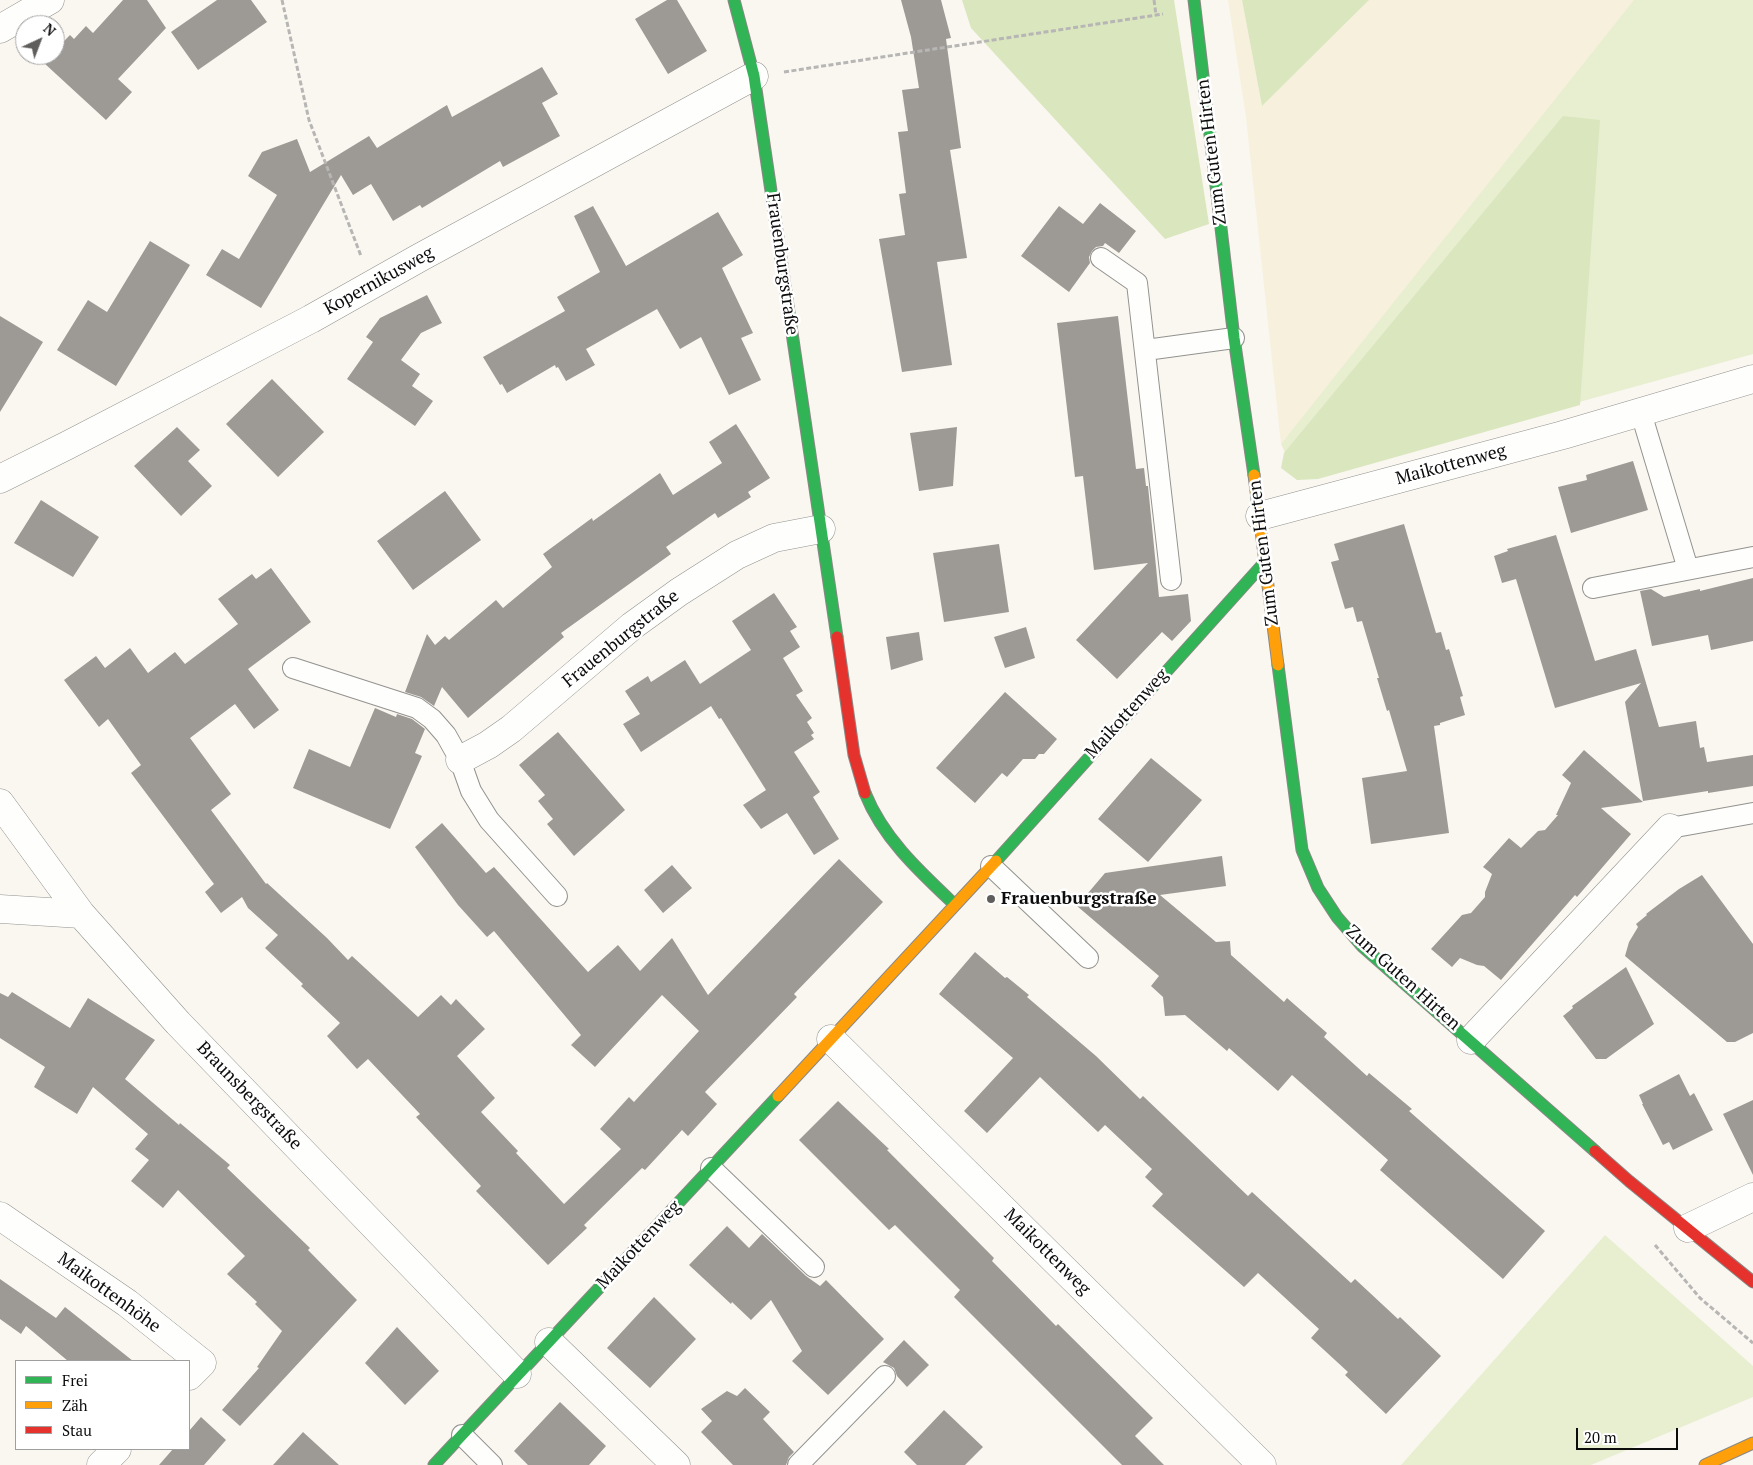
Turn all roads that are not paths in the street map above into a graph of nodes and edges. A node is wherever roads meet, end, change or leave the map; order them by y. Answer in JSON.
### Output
{"nodes":[{"id":1,"x":50,"y":0,"type":"edge"},
{"id":2,"x":734,"y":0,"type":"edge"},
{"id":3,"x":1195,"y":5,"type":"edge"},
{"id":4,"x":0,"y":29,"type":"edge"},
{"id":5,"x":754,"y":76,"type":"junction"},
{"id":6,"x":1102,"y":258,"type":"dead end"},
{"id":7,"x":1234,"y":338,"type":"junction"},
{"id":8,"x":1146,"y":350,"type":"junction"},
{"id":9,"x":1753,"y":379,"type":"edge"},
{"id":10,"x":1641,"y":413,"type":"junction"},
{"id":11,"x":0,"y":479,"type":"edge"},
{"id":12,"x":1260,"y":516,"type":"junction"},
{"id":13,"x":821,"y":529,"type":"junction"},
{"id":14,"x":1753,"y":557,"type":"edge"},
{"id":15,"x":1264,"y":563,"type":"junction"},
{"id":16,"x":1688,"y":569,"type":"junction"},
{"id":17,"x":1171,"y":580,"type":"dead end"},
{"id":18,"x":1593,"y":588,"type":"dead end"},
{"id":19,"x":293,"y":668,"type":"dead end"},
{"id":20,"x":460,"y":760,"type":"junction"},
{"id":21,"x":0,"y":803,"type":"edge"},
{"id":22,"x":1753,"y":812,"type":"edge"},
{"id":23,"x":1670,"y":828,"type":"joint"},
{"id":24,"x":991,"y":866,"type":"junction"},
{"id":25,"x":557,"y":896,"type":"dead end"},
{"id":26,"x":954,"y":904,"type":"junction"},
{"id":27,"x":0,"y":909,"type":"edge"},
{"id":28,"x":81,"y":914,"type":"junction"},
{"id":29,"x":1088,"y":958,"type":"dead end"},
{"id":30,"x":832,"y":1039,"type":"junction"},
{"id":31,"x":1472,"y":1040,"type":"junction"},
{"id":32,"x":711,"y":1168,"type":"junction"},
{"id":33,"x":1753,"y":1197,"type":"edge"},
{"id":34,"x":0,"y":1216,"type":"edge"},
{"id":35,"x":1688,"y":1228,"type":"junction"},
{"id":36,"x":814,"y":1267,"type":"dead end"},
{"id":37,"x":1753,"y":1282,"type":"edge"},
{"id":38,"x":549,"y":1342,"type":"junction"},
{"id":39,"x":517,"y":1374,"type":"junction"},
{"id":40,"x":190,"y":1375,"type":"edge"},
{"id":41,"x":886,"y":1376,"type":"dead end"},
{"id":42,"x":462,"y":1435,"type":"junction"},
{"id":43,"x":1753,"y":1442,"type":"edge"},
{"id":44,"x":116,"y":1450,"type":"edge"},
{"id":45,"x":101,"y":1465,"type":"edge"},
{"id":46,"x":434,"y":1465,"type":"edge"},
{"id":47,"x":492,"y":1465,"type":"edge"},
{"id":48,"x":676,"y":1465,"type":"edge"},
{"id":49,"x":798,"y":1465,"type":"edge"},
{"id":50,"x":1262,"y":1465,"type":"edge"},
{"id":51,"x":1705,"y":1465,"type":"edge"}],
"edges":[{"from":1,"to":4,"type":"street"},
{"from":2,"to":5,"type":"main road","name":"Frauenburgstraße"},
{"from":3,"to":7,"type":"main road","name":"Zum Guten Hirten"},
{"from":5,"to":11,"type":"street","name":"Kopernikusweg"},
{"from":5,"to":13,"type":"main road","name":"Frauenburgstraße"},
{"from":6,"to":8,"type":"lane"},
{"from":7,"to":8,"type":"lane"},
{"from":7,"to":12,"type":"main road","name":"Zum Guten Hirten"},
{"from":8,"to":17,"type":"lane"},
{"from":9,"to":10,"type":"street","name":"Maikottenweg"},
{"from":10,"to":12,"type":"street","name":"Maikottenweg"},
{"from":10,"to":16,"type":"lane"},
{"from":12,"to":15,"type":"main road","name":"Zum Guten Hirten"},
{"from":13,"to":20,"type":"street","name":"Frauenburgstraße"},
{"from":13,"to":26,"type":"main road","name":"Frauenburgstraße"},
{"from":14,"to":16,"type":"lane"},
{"from":15,"to":24,"type":"main road","name":"Maikottenweg"},
{"from":15,"to":31,"type":"main road","name":"Zum Guten Hirten"},
{"from":16,"to":18,"type":"lane"},
{"from":19,"to":20,"type":"lane"},
{"from":20,"to":25,"type":"lane"},
{"from":21,"to":28,"type":"street","name":"Braunsbergstraße"},
{"from":22,"to":23,"type":"lane"},
{"from":23,"to":31,"type":"street","name":"Zum Guten Hirten"},
{"from":24,"to":26,"type":"main road","name":"Maikottenweg"},
{"from":24,"to":29,"type":"lane"},
{"from":26,"to":30,"type":"main road","name":"Maikottenweg"},
{"from":27,"to":28,"type":"street"},
{"from":28,"to":39,"type":"street","name":"Braunsbergstraße"},
{"from":30,"to":32,"type":"main road","name":"Maikottenweg"},
{"from":30,"to":50,"type":"street","name":"Maikottenweg"},
{"from":31,"to":35,"type":"main road","name":"Zum Guten Hirten"},
{"from":32,"to":36,"type":"lane"},
{"from":32,"to":38,"type":"main road","name":"Maikottenweg"},
{"from":33,"to":35,"type":"street"},
{"from":34,"to":40,"type":"street","name":"Maikottenhöhe"},
{"from":35,"to":37,"type":"main road","name":"Zum Guten Hirten"},
{"from":38,"to":39,"type":"main road","name":"Maikottenweg"},
{"from":38,"to":48,"type":"street"},
{"from":39,"to":42,"type":"main road","name":"Maikottenweg"},
{"from":41,"to":49,"type":"lane"},
{"from":42,"to":46,"type":"main road","name":"Maikottenweg"},
{"from":42,"to":47,"type":"lane"},
{"from":43,"to":51,"type":"main road"},
{"from":44,"to":45,"type":"street"}]}
